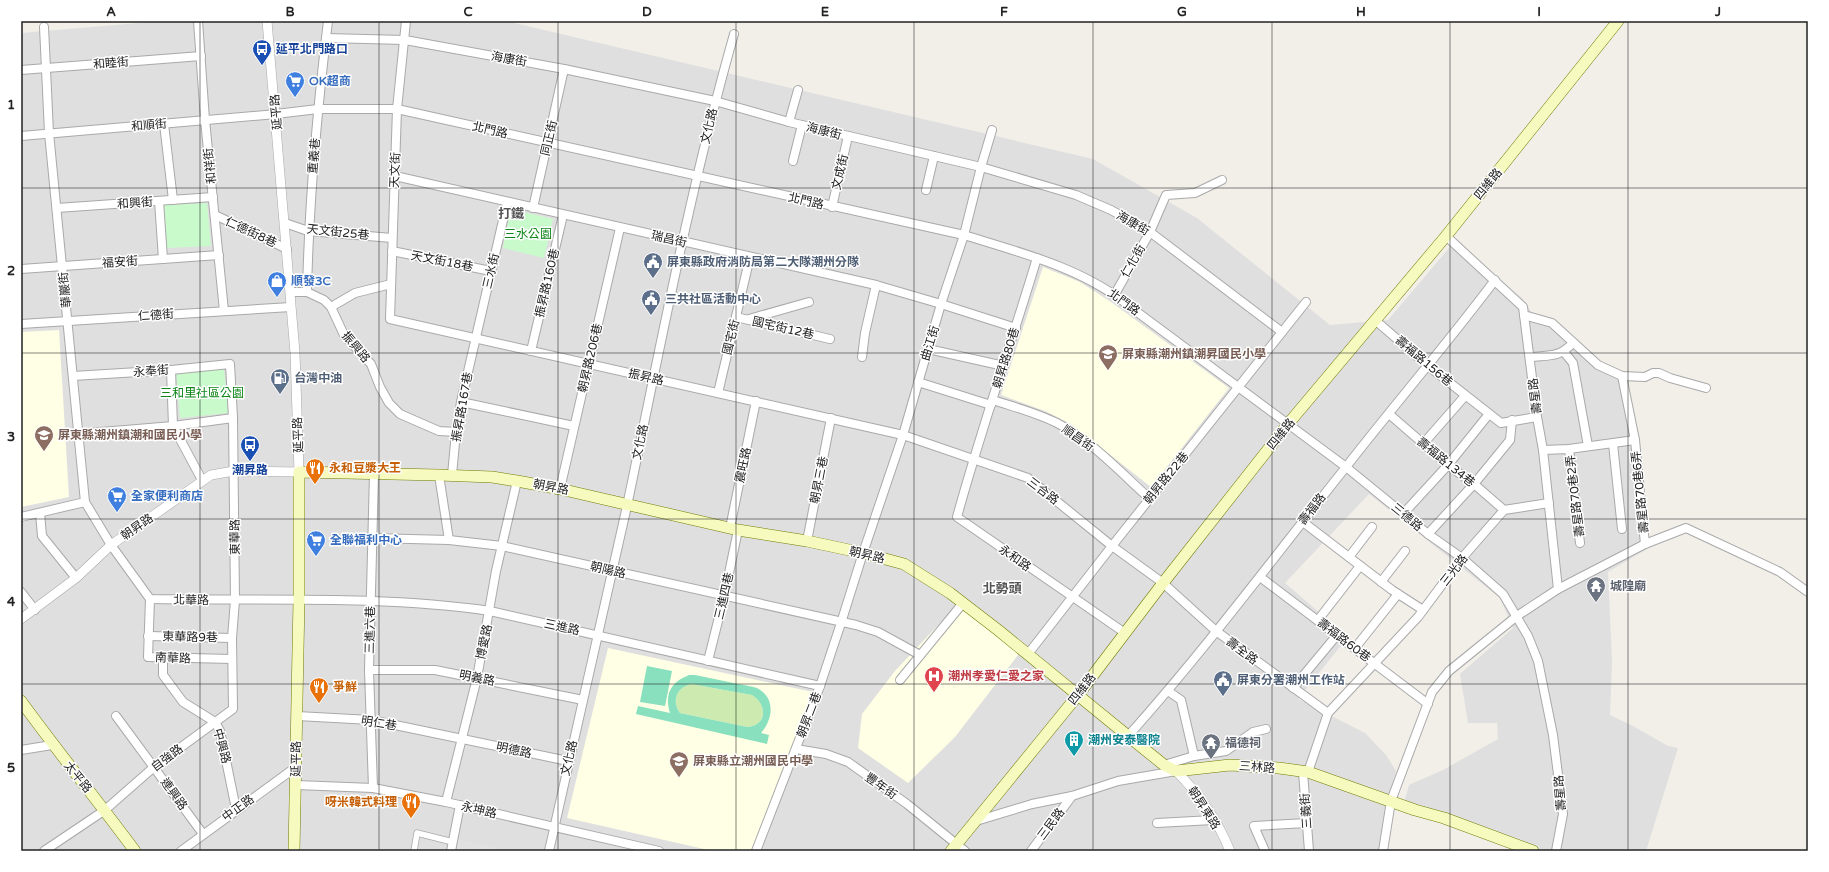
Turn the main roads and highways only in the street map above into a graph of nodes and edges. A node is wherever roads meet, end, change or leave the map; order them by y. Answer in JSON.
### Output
{"nodes":[{"id":1,"x":1618,"y":21,"type":"edge"},
{"id":2,"x":299,"y":472,"type":"joint"},
{"id":3,"x":1078,"y":695,"type":"junction"},
{"id":4,"x":23,"y":708,"type":"edge"},
{"id":5,"x":1176,"y":771,"type":"joint"},
{"id":6,"x":957,"y":849,"type":"edge"},
{"id":7,"x":135,"y":851,"type":"edge"},
{"id":8,"x":294,"y":851,"type":"edge"},
{"id":9,"x":1533,"y":851,"type":"edge"}],
"edges":[{"from":1,"to":3,"type":"main road","name":"四維路"},
{"from":2,"to":3,"type":"main road","name":"朝昇路"},
{"from":2,"to":8,"type":"main road","name":"延平路"},
{"from":3,"to":5,"type":"main road","name":"朝昇東路"},
{"from":3,"to":6,"type":"main road","name":"四維路"},
{"from":4,"to":7,"type":"main road","name":"太平路"},
{"from":5,"to":9,"type":"main road","name":"三林路"}]}
